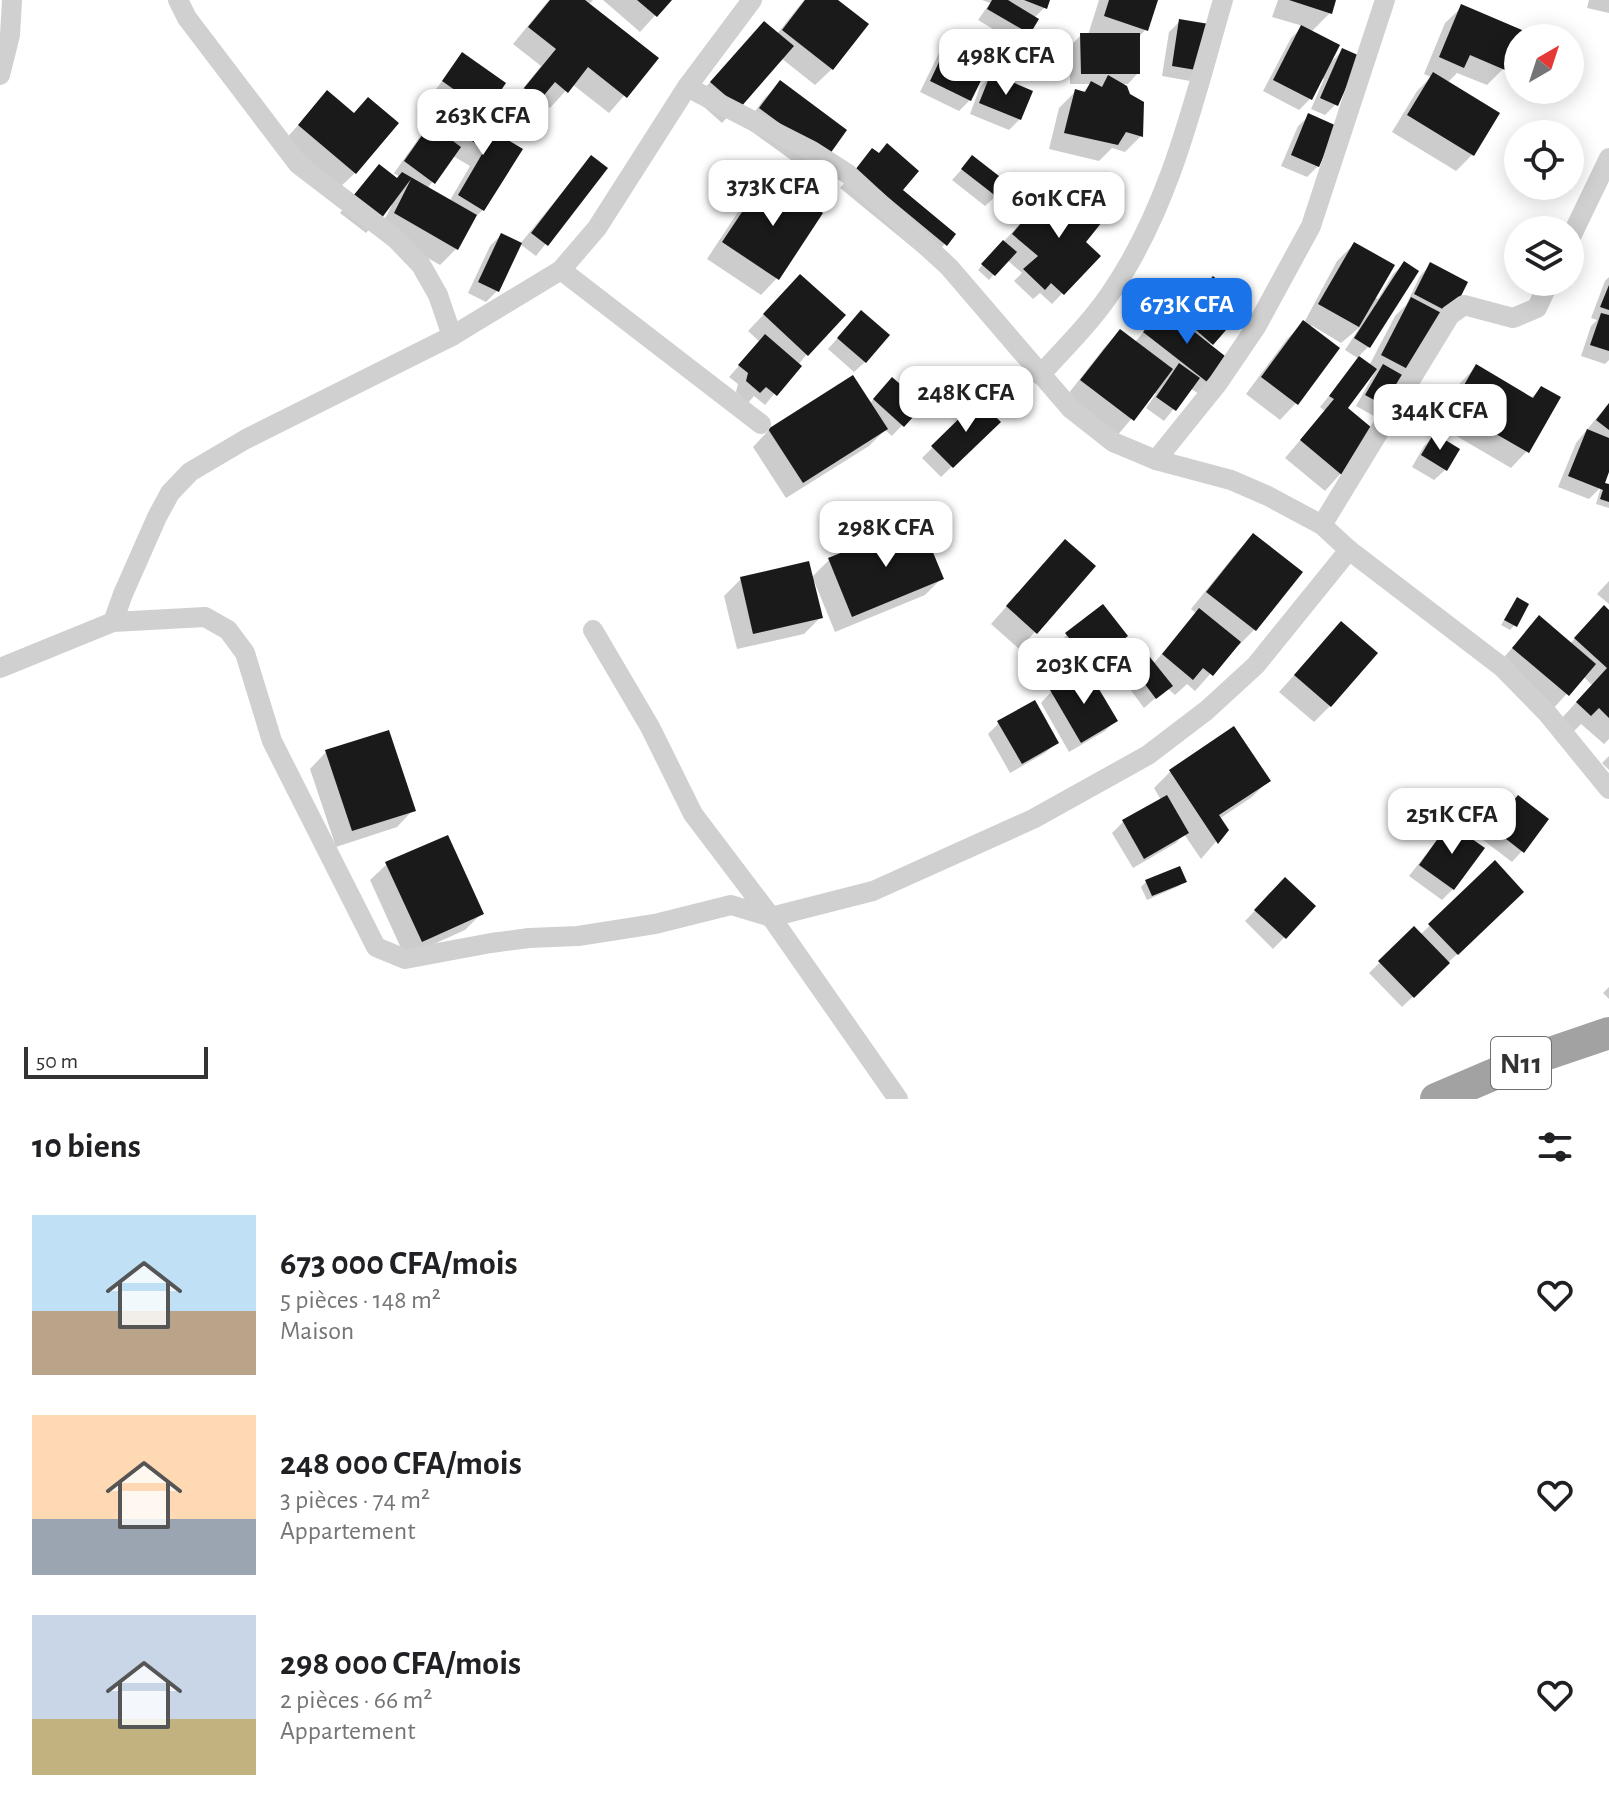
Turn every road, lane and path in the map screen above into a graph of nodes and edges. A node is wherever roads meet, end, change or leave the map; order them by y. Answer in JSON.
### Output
{"nodes":[{"id":1,"x":12,"y":0,"type":"edge"},
{"id":2,"x":178,"y":0,"type":"edge"},
{"id":3,"x":752,"y":0,"type":"edge"},
{"id":4,"x":1223,"y":0,"type":"edge"},
{"id":5,"x":1385,"y":0,"type":"edge"},
{"id":6,"x":0,"y":75,"type":"edge"},
{"id":7,"x":687,"y":87,"type":"junction"},
{"id":8,"x":1609,"y":158,"type":"edge"},
{"id":9,"x":1581,"y":216,"type":"edge"},
{"id":10,"x":561,"y":270,"type":"junction"},
{"id":11,"x":1543,"y":296,"type":"edge"},
{"id":12,"x":452,"y":336,"type":"junction"},
{"id":13,"x":1040,"y":375,"type":"junction"},
{"id":14,"x":761,"y":424,"type":"dead end"},
{"id":15,"x":1156,"y":460,"type":"junction"},
{"id":16,"x":1322,"y":525,"type":"junction"},
{"id":17,"x":1349,"y":550,"type":"junction"},
{"id":18,"x":113,"y":622,"type":"junction"},
{"id":19,"x":593,"y":630,"type":"dead end"},
{"id":20,"x":0,"y":668,"type":"edge"},
{"id":21,"x":1609,"y":789,"type":"edge"},
{"id":22,"x":771,"y":917,"type":"junction"},
{"id":23,"x":1609,"y":1033,"type":"edge"},
{"id":24,"x":898,"y":1099,"type":"edge"},
{"id":25,"x":1436,"y":1099,"type":"edge"}],
"edges":[{"from":1,"to":6,"type":"street"},
{"from":2,"to":12,"type":"street"},
{"from":3,"to":7,"type":"street"},
{"from":4,"to":13,"type":"street"},
{"from":5,"to":15,"type":"street"},
{"from":7,"to":10,"type":"street"},
{"from":7,"to":13,"type":"street"},
{"from":8,"to":9,"type":"street"},
{"from":10,"to":12,"type":"street"},
{"from":10,"to":14,"type":"street"},
{"from":11,"to":16,"type":"street"},
{"from":12,"to":18,"type":"street"},
{"from":13,"to":15,"type":"street"},
{"from":15,"to":16,"type":"street"},
{"from":16,"to":17,"type":"street"},
{"from":17,"to":21,"type":"street"},
{"from":17,"to":22,"type":"street"},
{"from":18,"to":20,"type":"street"},
{"from":18,"to":22,"type":"street"},
{"from":19,"to":22,"type":"street"},
{"from":22,"to":24,"type":"street"},
{"from":23,"to":25,"type":"highway","number":"N11"}]}
